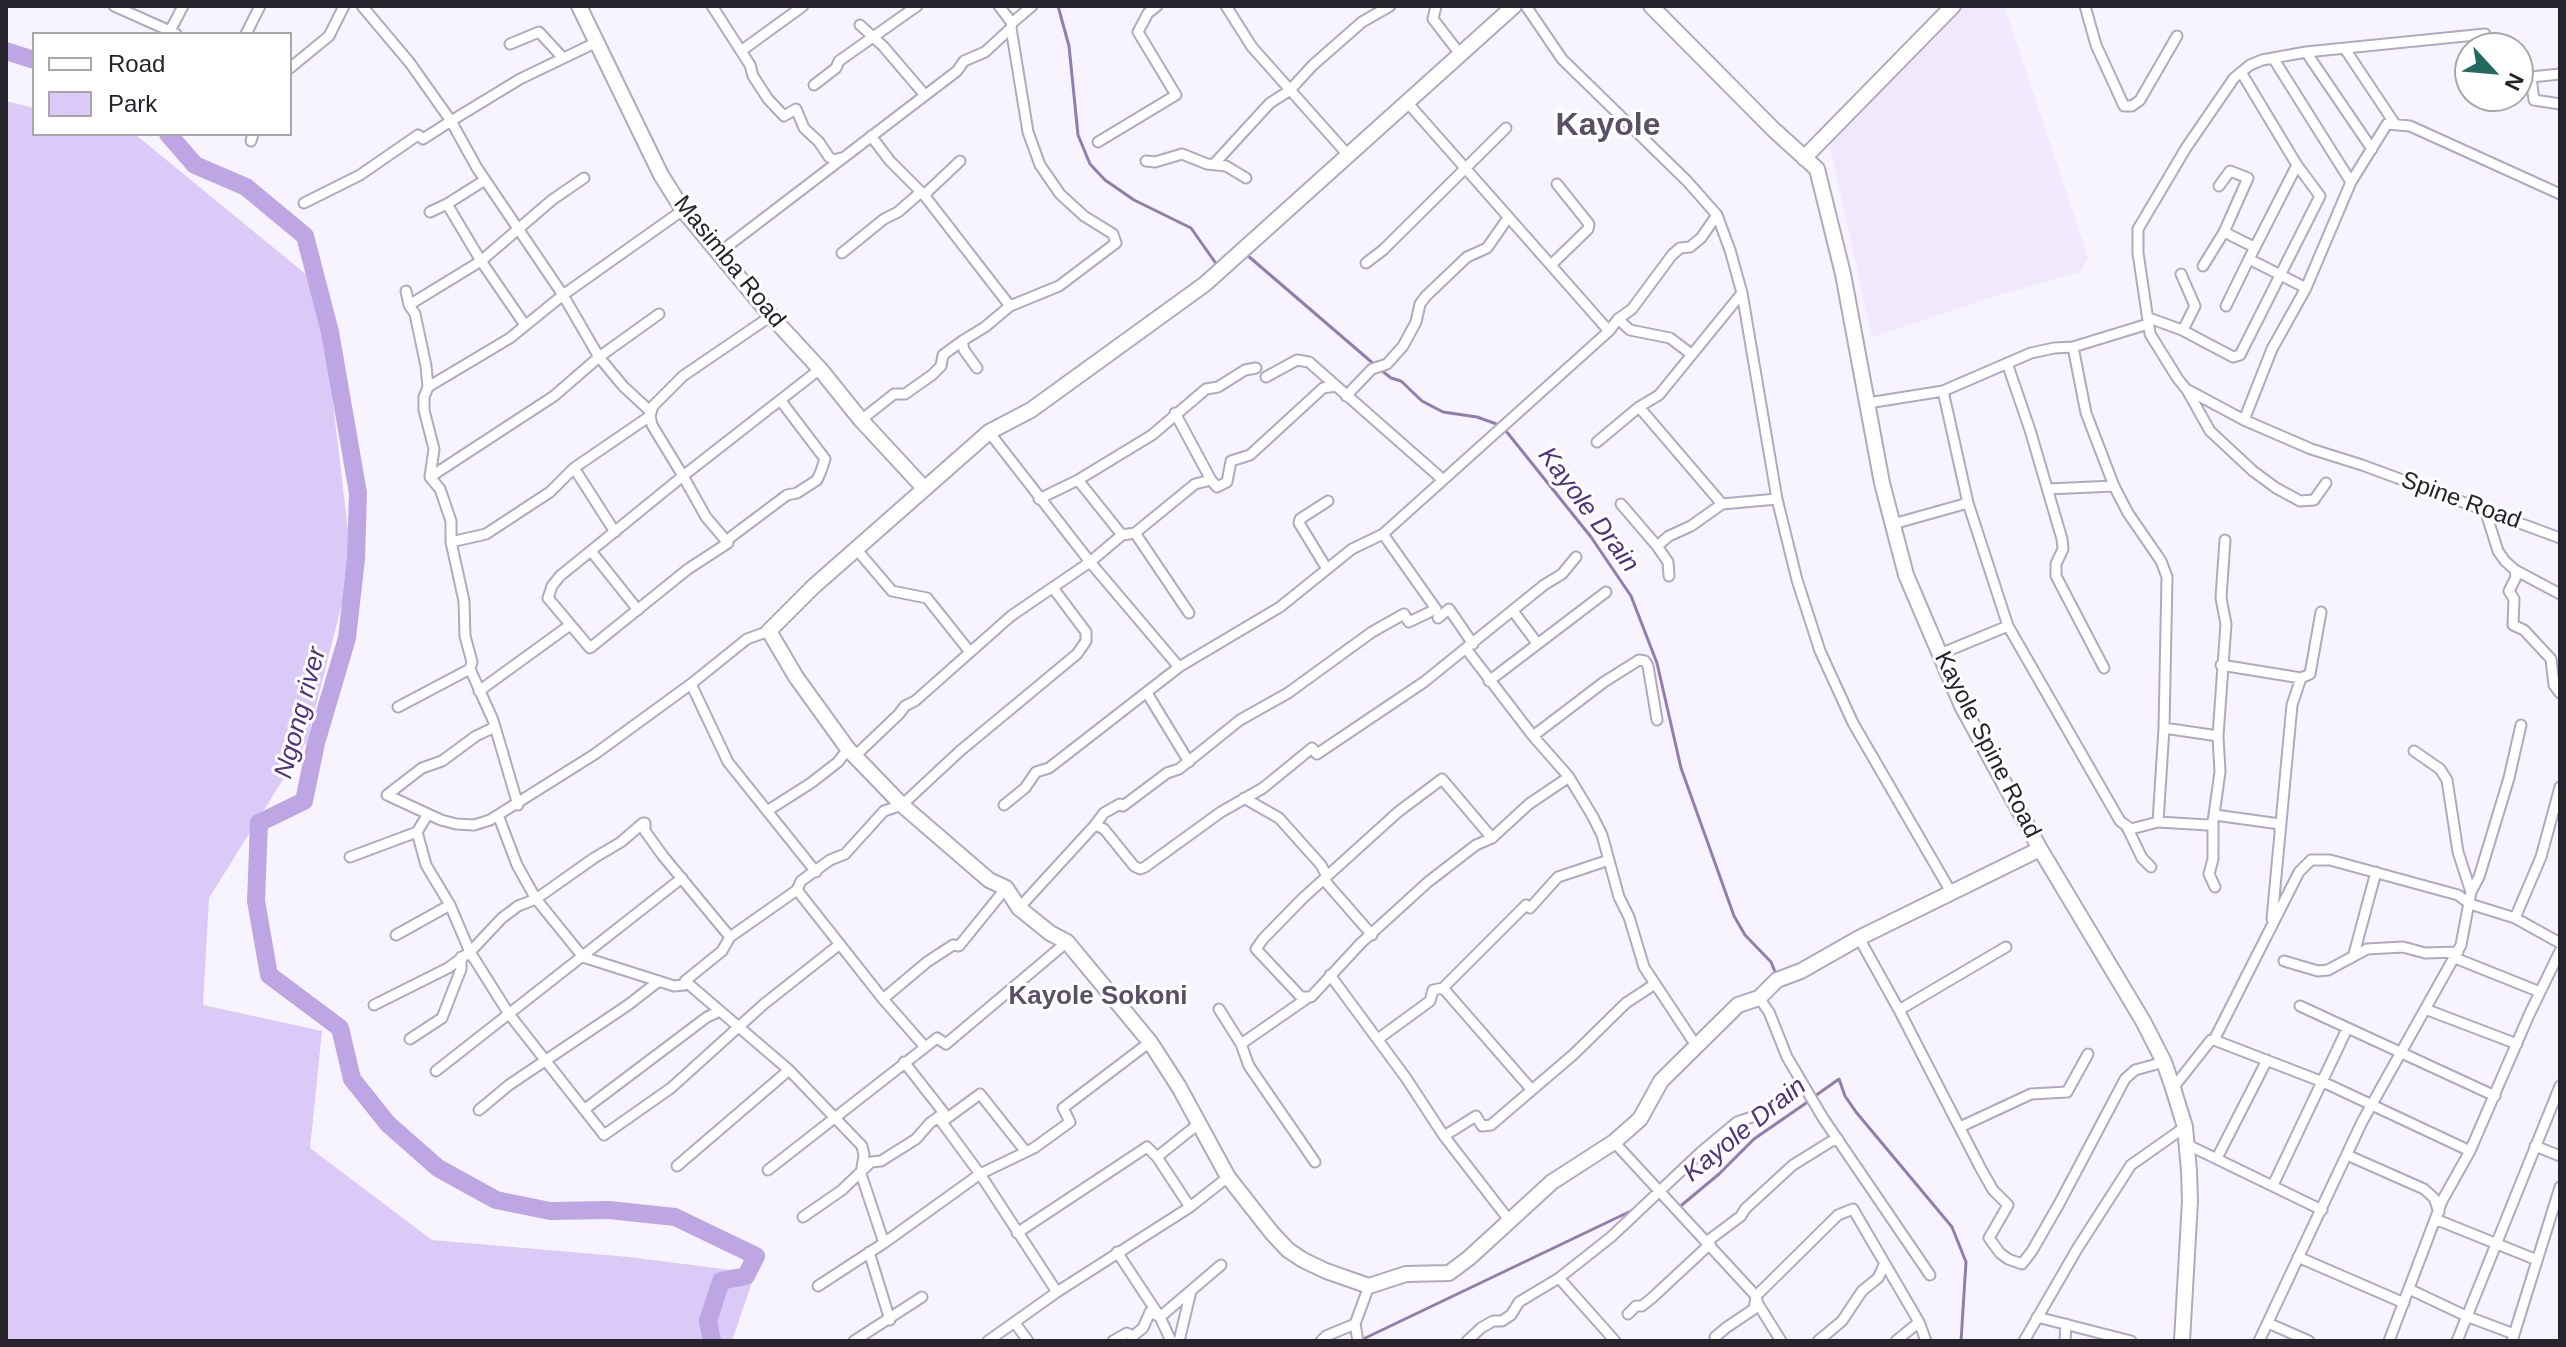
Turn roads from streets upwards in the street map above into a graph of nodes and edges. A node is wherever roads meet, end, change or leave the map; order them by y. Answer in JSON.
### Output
{"nodes":[{"id":1,"x":114,"y":6,"type":"edge"},
{"id":2,"x":183,"y":6,"type":"edge"},
{"id":3,"x":260,"y":6,"type":"edge"},
{"id":4,"x":344,"y":6,"type":"edge"},
{"id":5,"x":362,"y":6,"type":"edge"},
{"id":6,"x":579,"y":6,"type":"edge"},
{"id":7,"x":712,"y":6,"type":"edge"},
{"id":8,"x":803,"y":6,"type":"edge"},
{"id":9,"x":917,"y":6,"type":"edge"},
{"id":10,"x":999,"y":6,"type":"edge"},
{"id":11,"x":1032,"y":6,"type":"edge"},
{"id":12,"x":1157,"y":6,"type":"edge"},
{"id":13,"x":1226,"y":6,"type":"edge"},
{"id":14,"x":1390,"y":6,"type":"edge"},
{"id":15,"x":1436,"y":6,"type":"edge"},
{"id":16,"x":1514,"y":6,"type":"edge"},
{"id":17,"x":1526,"y":6,"type":"edge"},
{"id":18,"x":1651,"y":6,"type":"edge"},
{"id":19,"x":1953,"y":6,"type":"edge"},
{"id":20,"x":2085,"y":6,"type":"edge"},
{"id":21,"x":860,"y":25,"type":"dead end"},
{"id":22,"x":1012,"y":26,"type":"junction"},
{"id":23,"x":171,"y":32,"type":"edge"},
{"id":24,"x":173,"y":32,"type":"edge"},
{"id":25,"x":247,"y":32,"type":"edge"},
{"id":26,"x":874,"y":36,"type":"junction"},
{"id":27,"x":2177,"y":36,"type":"dead end"},
{"id":28,"x":2454,"y":37,"type":"edge"},
{"id":29,"x":597,"y":42,"type":"junction"},
{"id":30,"x":510,"y":44,"type":"dead end"},
{"id":31,"x":2345,"y":49,"type":"junction"},
{"id":32,"x":741,"y":51,"type":"junction"},
{"id":33,"x":2306,"y":52,"type":"junction"},
{"id":34,"x":1460,"y":54,"type":"junction"},
{"id":35,"x":563,"y":58,"type":"junction"},
{"id":36,"x":2273,"y":58,"type":"junction"},
{"id":37,"x":292,"y":66,"type":"edge"},
{"id":38,"x":2241,"y":72,"type":"junction"},
{"id":39,"x":2560,"y":74,"type":"edge"},
{"id":40,"x":814,"y":85,"type":"dead end"},
{"id":41,"x":1289,"y":91,"type":"junction"},
{"id":42,"x":924,"y":94,"type":"junction"},
{"id":43,"x":1406,"y":101,"type":"junction"},
{"id":44,"x":2560,"y":104,"type":"edge"},
{"id":45,"x":451,"y":121,"type":"junction"},
{"id":46,"x":2395,"y":124,"type":"junction"},
{"id":47,"x":1506,"y":128,"type":"dead end"},
{"id":48,"x":871,"y":136,"type":"junction"},
{"id":49,"x":1098,"y":142,"type":"dead end"},
{"id":50,"x":2372,"y":149,"type":"junction"},
{"id":51,"x":1348,"y":155,"type":"junction"},
{"id":52,"x":841,"y":158,"type":"junction"},
{"id":53,"x":1804,"y":158,"type":"junction"},
{"id":54,"x":960,"y":161,"type":"dead end"},
{"id":55,"x":1146,"y":161,"type":"dead end"},
{"id":56,"x":1214,"y":164,"type":"junction"},
{"id":57,"x":2297,"y":165,"type":"junction"},
{"id":58,"x":1467,"y":168,"type":"junction"},
{"id":59,"x":584,"y":178,"type":"dead end"},
{"id":60,"x":1246,"y":178,"type":"dead end"},
{"id":61,"x":485,"y":180,"type":"junction"},
{"id":62,"x":2351,"y":182,"type":"junction"},
{"id":63,"x":1557,"y":184,"type":"dead end"},
{"id":64,"x":2219,"y":186,"type":"dead end"},
{"id":65,"x":922,"y":194,"type":"junction"},
{"id":66,"x":2560,"y":194,"type":"edge"},
{"id":67,"x":304,"y":203,"type":"dead end"},
{"id":68,"x":447,"y":204,"type":"junction"},
{"id":69,"x":683,"y":210,"type":"junction"},
{"id":70,"x":430,"y":212,"type":"dead end"},
{"id":71,"x":1717,"y":215,"type":"junction"},
{"id":72,"x":1508,"y":218,"type":"junction"},
{"id":73,"x":518,"y":229,"type":"junction"},
{"id":74,"x":2224,"y":232,"type":"junction"},
{"id":75,"x":2254,"y":247,"type":"junction"},
{"id":76,"x":720,"y":252,"type":"junction"},
{"id":77,"x":842,"y":253,"type":"dead end"},
{"id":78,"x":2249,"y":259,"type":"junction"},
{"id":79,"x":481,"y":261,"type":"junction"},
{"id":80,"x":1366,"y":263,"type":"dead end"},
{"id":81,"x":1551,"y":265,"type":"junction"},
{"id":82,"x":2203,"y":266,"type":"dead end"},
{"id":83,"x":2181,"y":274,"type":"dead end"},
{"id":84,"x":2279,"y":276,"type":"junction"},
{"id":85,"x":2306,"y":288,"type":"junction"},
{"id":86,"x":406,"y":291,"type":"dead end"},
{"id":87,"x":1742,"y":293,"type":"junction"},
{"id":88,"x":563,"y":295,"type":"junction"},
{"id":89,"x":409,"y":305,"type":"junction"},
{"id":90,"x":1010,"y":306,"type":"junction"},
{"id":91,"x":2226,"y":306,"type":"dead end"},
{"id":92,"x":659,"y":314,"type":"dead end"},
{"id":93,"x":771,"y":316,"type":"junction"},
{"id":94,"x":1618,"y":319,"type":"junction"},
{"id":95,"x":2149,"y":321,"type":"junction"},
{"id":96,"x":525,"y":325,"type":"junction"},
{"id":97,"x":2182,"y":330,"type":"junction"},
{"id":98,"x":1609,"y":331,"type":"junction"},
{"id":99,"x":962,"y":341,"type":"junction"},
{"id":100,"x":2073,"y":347,"type":"junction"},
{"id":101,"x":1691,"y":354,"type":"junction"},
{"id":102,"x":599,"y":357,"type":"junction"},
{"id":103,"x":2007,"y":363,"type":"junction"},
{"id":104,"x":977,"y":368,"type":"dead end"},
{"id":105,"x":1256,"y":368,"type":"dead end"},
{"id":106,"x":820,"y":369,"type":"junction"},
{"id":107,"x":1266,"y":377,"type":"dead end"},
{"id":108,"x":1336,"y":386,"type":"junction"},
{"id":109,"x":428,"y":387,"type":"junction"},
{"id":110,"x":2187,"y":390,"type":"junction"},
{"id":111,"x":1943,"y":391,"type":"junction"},
{"id":112,"x":1346,"y":396,"type":"junction"},
{"id":113,"x":781,"y":401,"type":"junction"},
{"id":114,"x":1868,"y":403,"type":"junction"},
{"id":115,"x":1639,"y":407,"type":"junction"},
{"id":116,"x":1175,"y":413,"type":"junction"},
{"id":117,"x":650,"y":414,"type":"junction"},
{"id":118,"x":861,"y":420,"type":"junction"},
{"id":119,"x":2244,"y":420,"type":"junction"},
{"id":120,"x":989,"y":432,"type":"junction"},
{"id":121,"x":1597,"y":442,"type":"dead end"},
{"id":122,"x":574,"y":468,"type":"junction"},
{"id":123,"x":683,"y":476,"type":"junction"},
{"id":124,"x":430,"y":477,"type":"junction"},
{"id":125,"x":1442,"y":479,"type":"junction"},
{"id":126,"x":1078,"y":480,"type":"junction"},
{"id":127,"x":1211,"y":480,"type":"junction"},
{"id":128,"x":2326,"y":483,"type":"dead end"},
{"id":129,"x":2114,"y":486,"type":"junction"},
{"id":130,"x":923,"y":487,"type":"junction"},
{"id":131,"x":2048,"y":489,"type":"junction"},
{"id":132,"x":1039,"y":499,"type":"junction"},
{"id":133,"x":1777,"y":499,"type":"junction"},
{"id":134,"x":1328,"y":501,"type":"dead end"},
{"id":135,"x":1968,"y":503,"type":"junction"},
{"id":136,"x":1621,"y":504,"type":"dead end"},
{"id":137,"x":1722,"y":504,"type":"junction"},
{"id":138,"x":2485,"y":510,"type":"junction"},
{"id":139,"x":1893,"y":524,"type":"junction"},
{"id":140,"x":615,"y":532,"type":"junction"},
{"id":141,"x":1135,"y":533,"type":"junction"},
{"id":142,"x":1383,"y":534,"type":"junction"},
{"id":143,"x":1122,"y":535,"type":"junction"},
{"id":144,"x":2560,"y":538,"type":"edge"},
{"id":145,"x":727,"y":540,"type":"junction"},
{"id":146,"x":2225,"y":540,"type":"dead end"},
{"id":147,"x":451,"y":542,"type":"junction"},
{"id":148,"x":1657,"y":546,"type":"junction"},
{"id":149,"x":857,"y":550,"type":"junction"},
{"id":150,"x":591,"y":551,"type":"junction"},
{"id":151,"x":1576,"y":557,"type":"dead end"},
{"id":152,"x":1090,"y":562,"type":"junction"},
{"id":153,"x":1327,"y":569,"type":"junction"},
{"id":154,"x":2515,"y":570,"type":"junction"},
{"id":155,"x":1669,"y":576,"type":"dead end"},
{"id":156,"x":1053,"y":588,"type":"junction"},
{"id":157,"x":1606,"y":592,"type":"dead end"},
{"id":158,"x":2560,"y":594,"type":"edge"},
{"id":159,"x":638,"y":610,"type":"junction"},
{"id":160,"x":1513,"y":611,"type":"junction"},
{"id":161,"x":2321,"y":612,"type":"dead end"},
{"id":162,"x":1189,"y":613,"type":"dead end"},
{"id":163,"x":1438,"y":618,"type":"dead end"},
{"id":164,"x":570,"y":625,"type":"junction"},
{"id":165,"x":2008,"y":626,"type":"junction"},
{"id":166,"x":769,"y":631,"type":"junction"},
{"id":167,"x":1537,"y":643,"type":"junction"},
{"id":168,"x":1470,"y":647,"type":"junction"},
{"id":169,"x":970,"y":652,"type":"junction"},
{"id":170,"x":1940,"y":654,"type":"junction"},
{"id":171,"x":2221,"y":665,"type":"junction"},
{"id":172,"x":1179,"y":667,"type":"junction"},
{"id":173,"x":2104,"y":668,"type":"dead end"},
{"id":174,"x":470,"y":669,"type":"junction"},
{"id":175,"x":2301,"y":678,"type":"junction"},
{"id":176,"x":1489,"y":681,"type":"junction"},
{"id":177,"x":691,"y":684,"type":"junction"},
{"id":178,"x":479,"y":691,"type":"junction"},
{"id":179,"x":1147,"y":693,"type":"junction"},
{"id":180,"x":2560,"y":693,"type":"edge"},
{"id":181,"x":398,"y":707,"type":"dead end"},
{"id":182,"x":1657,"y":720,"type":"dead end"},
{"id":183,"x":2521,"y":725,"type":"dead end"},
{"id":184,"x":495,"y":727,"type":"junction"},
{"id":185,"x":2164,"y":728,"type":"junction"},
{"id":186,"x":1533,"y":736,"type":"junction"},
{"id":187,"x":2218,"y":736,"type":"junction"},
{"id":188,"x":2414,"y":751,"type":"dead end"},
{"id":189,"x":852,"y":752,"type":"junction"},
{"id":190,"x":1189,"y":762,"type":"junction"},
{"id":191,"x":1569,"y":777,"type":"junction"},
{"id":192,"x":2560,"y":787,"type":"edge"},
{"id":193,"x":1244,"y":798,"type":"junction"},
{"id":194,"x":518,"y":805,"type":"junction"},
{"id":195,"x":902,"y":805,"type":"junction"},
{"id":196,"x":1004,"y":805,"type":"dead end"},
{"id":197,"x":767,"y":811,"type":"junction"},
{"id":198,"x":428,"y":814,"type":"junction"},
{"id":199,"x":498,"y":815,"type":"junction"},
{"id":200,"x":2214,"y":818,"type":"junction"},
{"id":201,"x":2158,"y":822,"type":"junction"},
{"id":202,"x":1095,"y":825,"type":"junction"},
{"id":203,"x":2127,"y":827,"type":"junction"},
{"id":204,"x":417,"y":832,"type":"junction"},
{"id":205,"x":1492,"y":838,"type":"junction"},
{"id":206,"x":2281,"y":840,"type":"junction"},
{"id":207,"x":2040,"y":849,"type":"junction"},
{"id":208,"x":350,"y":857,"type":"dead end"},
{"id":209,"x":1609,"y":860,"type":"junction"},
{"id":210,"x":2151,"y":867,"type":"dead end"},
{"id":211,"x":816,"y":872,"type":"junction"},
{"id":212,"x":2376,"y":872,"type":"junction"},
{"id":213,"x":682,"y":878,"type":"junction"},
{"id":214,"x":1326,"y":878,"type":"junction"},
{"id":215,"x":2215,"y":887,"type":"dead end"},
{"id":216,"x":1006,"y":888,"type":"junction"},
{"id":217,"x":797,"y":890,"type":"junction"},
{"id":218,"x":1951,"y":892,"type":"junction"},
{"id":219,"x":2471,"y":892,"type":"junction"},
{"id":220,"x":536,"y":899,"type":"junction"},
{"id":221,"x":2470,"y":904,"type":"junction"},
{"id":222,"x":450,"y":905,"type":"junction"},
{"id":223,"x":1019,"y":908,"type":"junction"},
{"id":224,"x":2515,"y":918,"type":"junction"},
{"id":225,"x":2271,"y":924,"type":"junction"},
{"id":226,"x":396,"y":935,"type":"dead end"},
{"id":227,"x":1372,"y":935,"type":"junction"},
{"id":228,"x":730,"y":937,"type":"junction"},
{"id":229,"x":1859,"y":938,"type":"junction"},
{"id":230,"x":1067,"y":942,"type":"junction"},
{"id":231,"x":2560,"y":943,"type":"edge"},
{"id":232,"x":840,"y":944,"type":"junction"},
{"id":233,"x":2006,"y":947,"type":"dead end"},
{"id":234,"x":2560,"y":951,"type":"edge"},
{"id":235,"x":465,"y":954,"type":"junction"},
{"id":236,"x":2354,"y":954,"type":"junction"},
{"id":237,"x":2456,"y":955,"type":"junction"},
{"id":238,"x":583,"y":957,"type":"junction"},
{"id":239,"x":2284,"y":961,"type":"dead end"},
{"id":240,"x":1330,"y":975,"type":"junction"},
{"id":241,"x":659,"y":981,"type":"junction"},
{"id":242,"x":685,"y":981,"type":"junction"},
{"id":243,"x":1655,"y":984,"type":"junction"},
{"id":244,"x":1443,"y":988,"type":"junction"},
{"id":245,"x":2540,"y":992,"type":"junction"},
{"id":246,"x":1759,"y":998,"type":"junction"},
{"id":247,"x":883,"y":999,"type":"junction"},
{"id":248,"x":1306,"y":999,"type":"junction"},
{"id":249,"x":374,"y":1005,"type":"dead end"},
{"id":250,"x":2300,"y":1006,"type":"dead end"},
{"id":251,"x":1219,"y":1009,"type":"dead end"},
{"id":252,"x":2425,"y":1009,"type":"junction"},
{"id":253,"x":1899,"y":1010,"type":"junction"},
{"id":254,"x":720,"y":1011,"type":"junction"},
{"id":255,"x":509,"y":1014,"type":"junction"},
{"id":256,"x":738,"y":1026,"type":"junction"},
{"id":257,"x":2347,"y":1029,"type":"junction"},
{"id":258,"x":410,"y":1039,"type":"dead end"},
{"id":259,"x":1378,"y":1039,"type":"junction"},
{"id":260,"x":2214,"y":1040,"type":"junction"},
{"id":261,"x":1150,"y":1042,"type":"junction"},
{"id":262,"x":1241,"y":1044,"type":"junction"},
{"id":263,"x":2517,"y":1044,"type":"junction"},
{"id":264,"x":925,"y":1047,"type":"junction"},
{"id":265,"x":1697,"y":1047,"type":"junction"},
{"id":266,"x":2399,"y":1052,"type":"junction"},
{"id":267,"x":2088,"y":1054,"type":"dead end"},
{"id":268,"x":547,"y":1059,"type":"junction"},
{"id":269,"x":2267,"y":1060,"type":"junction"},
{"id":270,"x":904,"y":1062,"type":"junction"},
{"id":271,"x":2164,"y":1062,"type":"junction"},
{"id":272,"x":789,"y":1070,"type":"junction"},
{"id":273,"x":436,"y":1071,"type":"dead end"},
{"id":274,"x":2323,"y":1082,"type":"junction"},
{"id":275,"x":2560,"y":1086,"type":"edge"},
{"id":276,"x":2173,"y":1088,"type":"junction"},
{"id":277,"x":1531,"y":1089,"type":"junction"},
{"id":278,"x":2495,"y":1096,"type":"junction"},
{"id":279,"x":2371,"y":1106,"type":"junction"},
{"id":280,"x":585,"y":1109,"type":"junction"},
{"id":281,"x":479,"y":1110,"type":"dead end"},
{"id":282,"x":1764,"y":1113,"type":"dead end"},
{"id":283,"x":834,"y":1117,"type":"junction"},
{"id":284,"x":940,"y":1120,"type":"junction"},
{"id":285,"x":1197,"y":1125,"type":"junction"},
{"id":286,"x":1960,"y":1127,"type":"junction"},
{"id":287,"x":2185,"y":1127,"type":"junction"},
{"id":288,"x":1444,"y":1136,"type":"junction"},
{"id":289,"x":1838,"y":1139,"type":"junction"},
{"id":290,"x":1614,"y":1142,"type":"junction"},
{"id":291,"x":2186,"y":1144,"type":"junction"},
{"id":292,"x":2535,"y":1146,"type":"junction"},
{"id":293,"x":2470,"y":1151,"type":"junction"},
{"id":294,"x":1026,"y":1152,"type":"junction"},
{"id":295,"x":2347,"y":1155,"type":"junction"},
{"id":296,"x":2560,"y":1156,"type":"edge"},
{"id":297,"x":1157,"y":1157,"type":"junction"},
{"id":298,"x":2217,"y":1158,"type":"junction"},
{"id":299,"x":1315,"y":1162,"type":"dead end"},
{"id":300,"x":677,"y":1166,"type":"dead end"},
{"id":301,"x":768,"y":1170,"type":"dead end"},
{"id":302,"x":861,"y":1174,"type":"junction"},
{"id":303,"x":980,"y":1174,"type":"junction"},
{"id":304,"x":1228,"y":1177,"type":"junction"},
{"id":305,"x":2273,"y":1185,"type":"junction"},
{"id":306,"x":2560,"y":1187,"type":"edge"},
{"id":307,"x":1660,"y":1190,"type":"junction"},
{"id":308,"x":1190,"y":1207,"type":"junction"},
{"id":309,"x":2322,"y":1210,"type":"junction"},
{"id":310,"x":2437,"y":1216,"type":"junction"},
{"id":311,"x":803,"y":1217,"type":"dead end"},
{"id":312,"x":1509,"y":1220,"type":"junction"},
{"id":313,"x":1017,"y":1233,"type":"junction"},
{"id":314,"x":884,"y":1243,"type":"junction"},
{"id":315,"x":1710,"y":1244,"type":"junction"},
{"id":316,"x":2495,"y":1244,"type":"junction"},
{"id":317,"x":869,"y":1252,"type":"junction"},
{"id":318,"x":1117,"y":1252,"type":"junction"},
{"id":319,"x":2298,"y":1257,"type":"junction"},
{"id":320,"x":2537,"y":1260,"type":"junction"},
{"id":321,"x":1221,"y":1265,"type":"dead end"},
{"id":322,"x":1884,"y":1265,"type":"junction"},
{"id":323,"x":1930,"y":1275,"type":"dead end"},
{"id":324,"x":1559,"y":1278,"type":"junction"},
{"id":325,"x":818,"y":1286,"type":"dead end"},
{"id":326,"x":1369,"y":1286,"type":"junction"},
{"id":327,"x":2409,"y":1289,"type":"junction"},
{"id":328,"x":1191,"y":1291,"type":"junction"},
{"id":329,"x":1057,"y":1292,"type":"junction"},
{"id":330,"x":1756,"y":1296,"type":"junction"},
{"id":331,"x":922,"y":1297,"type":"dead end"},
{"id":332,"x":2404,"y":1303,"type":"junction"},
{"id":333,"x":1628,"y":1314,"type":"dead end"},
{"id":334,"x":2466,"y":1316,"type":"junction"},
{"id":335,"x":1160,"y":1317,"type":"junction"},
{"id":336,"x":2037,"y":1317,"type":"junction"},
{"id":337,"x":890,"y":1320,"type":"junction"},
{"id":338,"x":1919,"y":1322,"type":"junction"},
{"id":339,"x":1015,"y":1323,"type":"junction"},
{"id":340,"x":2268,"y":1323,"type":"junction"},
{"id":341,"x":1355,"y":1324,"type":"junction"},
{"id":342,"x":2066,"y":1324,"type":"junction"},
{"id":343,"x":867,"y":1338,"type":"edge"},
{"id":344,"x":2513,"y":1338,"type":"edge"},
{"id":345,"x":854,"y":1341,"type":"edge"},
{"id":346,"x":988,"y":1341,"type":"edge"},
{"id":347,"x":1028,"y":1341,"type":"edge"},
{"id":348,"x":1113,"y":1341,"type":"edge"},
{"id":349,"x":1171,"y":1341,"type":"edge"},
{"id":350,"x":1179,"y":1341,"type":"edge"},
{"id":351,"x":1321,"y":1341,"type":"edge"},
{"id":352,"x":1358,"y":1341,"type":"edge"},
{"id":353,"x":1467,"y":1341,"type":"edge"},
{"id":354,"x":1615,"y":1341,"type":"edge"},
{"id":355,"x":1716,"y":1341,"type":"edge"},
{"id":356,"x":1781,"y":1341,"type":"edge"},
{"id":357,"x":1818,"y":1341,"type":"edge"},
{"id":358,"x":1896,"y":1341,"type":"edge"},
{"id":359,"x":1926,"y":1341,"type":"edge"},
{"id":360,"x":2024,"y":1341,"type":"edge"},
{"id":361,"x":2065,"y":1341,"type":"edge"},
{"id":362,"x":2131,"y":1341,"type":"edge"},
{"id":363,"x":2182,"y":1341,"type":"edge"},
{"id":364,"x":2259,"y":1341,"type":"edge"},
{"id":365,"x":2309,"y":1341,"type":"edge"},
{"id":366,"x":2389,"y":1341,"type":"edge"},
{"id":367,"x":2457,"y":1341,"type":"edge"}],
"edges":[{"from":1,"to":23,"type":"street"},
{"from":2,"to":24,"type":"street"},
{"from":3,"to":25,"type":"street"},
{"from":4,"to":37,"type":"street"},
{"from":5,"to":45,"type":"street"},
{"from":6,"to":29,"type":"street","name":"Masimba Road"},
{"from":7,"to":32,"type":"street"},
{"from":8,"to":32,"type":"street"},
{"from":9,"to":26,"type":"street"},
{"from":10,"to":22,"type":"street"},
{"from":11,"to":22,"type":"street"},
{"from":12,"to":49,"type":"street"},
{"from":13,"to":41,"type":"street"},
{"from":14,"to":41,"type":"street"},
{"from":15,"to":34,"type":"street"},
{"from":16,"to":34,"type":"street"},
{"from":17,"to":71,"type":"street"},
{"from":18,"to":53,"type":"street","name":"Kayole Spine Road"},
{"from":19,"to":53,"type":"street"},
{"from":20,"to":27,"type":"street"},
{"from":21,"to":26,"type":"street"},
{"from":22,"to":42,"type":"street"},
{"from":22,"to":90,"type":"street"},
{"from":26,"to":40,"type":"street"},
{"from":26,"to":42,"type":"street"},
{"from":28,"to":31,"type":"street"},
{"from":29,"to":35,"type":"street"},
{"from":29,"to":69,"type":"street","name":"Masimba Road"},
{"from":30,"to":35,"type":"street"},
{"from":31,"to":33,"type":"street"},
{"from":31,"to":46,"type":"street"},
{"from":32,"to":52,"type":"street"},
{"from":33,"to":36,"type":"street"},
{"from":33,"to":50,"type":"street"},
{"from":34,"to":43,"type":"street"},
{"from":35,"to":45,"type":"street"},
{"from":36,"to":38,"type":"street"},
{"from":36,"to":62,"type":"street"},
{"from":38,"to":57,"type":"street"},
{"from":38,"to":95,"type":"street"},
{"from":39,"to":44,"type":"street"},
{"from":41,"to":51,"type":"street"},
{"from":41,"to":56,"type":"street"},
{"from":42,"to":48,"type":"street"},
{"from":43,"to":51,"type":"street"},
{"from":43,"to":58,"type":"street"},
{"from":45,"to":61,"type":"street"},
{"from":45,"to":67,"type":"street"},
{"from":46,"to":50,"type":"street"},
{"from":46,"to":66,"type":"street"},
{"from":47,"to":58,"type":"street"},
{"from":48,"to":52,"type":"street"},
{"from":48,"to":65,"type":"street"},
{"from":50,"to":62,"type":"street"},
{"from":51,"to":120,"type":"street"},
{"from":52,"to":76,"type":"street"},
{"from":53,"to":114,"type":"street","name":"Kayole Spine Road"},
{"from":54,"to":65,"type":"street"},
{"from":55,"to":56,"type":"street"},
{"from":56,"to":60,"type":"street"},
{"from":57,"to":75,"type":"street"},
{"from":57,"to":84,"type":"street"},
{"from":58,"to":72,"type":"street"},
{"from":58,"to":80,"type":"street"},
{"from":59,"to":73,"type":"street"},
{"from":61,"to":68,"type":"street"},
{"from":61,"to":73,"type":"street"},
{"from":62,"to":85,"type":"street"},
{"from":63,"to":81,"type":"street"},
{"from":64,"to":74,"type":"street"},
{"from":65,"to":77,"type":"street"},
{"from":65,"to":90,"type":"street"},
{"from":68,"to":70,"type":"street"},
{"from":68,"to":79,"type":"street"},
{"from":69,"to":76,"type":"street","name":"Masimba Road"},
{"from":69,"to":88,"type":"street"},
{"from":71,"to":87,"type":"street"},
{"from":71,"to":94,"type":"street"},
{"from":72,"to":81,"type":"street"},
{"from":72,"to":112,"type":"street"},
{"from":73,"to":79,"type":"street"},
{"from":73,"to":88,"type":"street"},
{"from":74,"to":75,"type":"street"},
{"from":74,"to":82,"type":"street"},
{"from":75,"to":78,"type":"street"},
{"from":76,"to":93,"type":"street","name":"Masimba Road"},
{"from":78,"to":84,"type":"street"},
{"from":78,"to":91,"type":"street"},
{"from":79,"to":89,"type":"street"},
{"from":79,"to":96,"type":"street"},
{"from":81,"to":98,"type":"street"},
{"from":83,"to":97,"type":"street"},
{"from":84,"to":85,"type":"street"},
{"from":84,"to":97,"type":"street"},
{"from":85,"to":119,"type":"street"},
{"from":86,"to":89,"type":"street"},
{"from":87,"to":101,"type":"street"},
{"from":87,"to":133,"type":"street"},
{"from":88,"to":96,"type":"street"},
{"from":88,"to":102,"type":"street"},
{"from":89,"to":109,"type":"street"},
{"from":90,"to":99,"type":"street"},
{"from":92,"to":102,"type":"street"},
{"from":93,"to":106,"type":"street","name":"Masimba Road"},
{"from":93,"to":117,"type":"street"},
{"from":94,"to":98,"type":"street"},
{"from":94,"to":101,"type":"street"},
{"from":95,"to":97,"type":"street"},
{"from":95,"to":100,"type":"street"},
{"from":95,"to":110,"type":"street"},
{"from":96,"to":109,"type":"street"},
{"from":98,"to":125,"type":"street"},
{"from":99,"to":104,"type":"street"},
{"from":99,"to":118,"type":"street"},
{"from":100,"to":103,"type":"street"},
{"from":100,"to":129,"type":"street"},
{"from":101,"to":115,"type":"street"},
{"from":102,"to":117,"type":"street"},
{"from":102,"to":124,"type":"street"},
{"from":103,"to":111,"type":"street"},
{"from":103,"to":131,"type":"street"},
{"from":105,"to":116,"type":"street"},
{"from":106,"to":113,"type":"street"},
{"from":106,"to":118,"type":"street","name":"Masimba Road"},
{"from":107,"to":108,"type":"street"},
{"from":108,"to":112,"type":"street"},
{"from":108,"to":127,"type":"street"},
{"from":109,"to":124,"type":"street"},
{"from":110,"to":119,"type":"street","name":"Spine Road"},
{"from":110,"to":128,"type":"street"},
{"from":111,"to":114,"type":"street"},
{"from":111,"to":135,"type":"street"},
{"from":112,"to":125,"type":"street"},
{"from":113,"to":123,"type":"street"},
{"from":113,"to":145,"type":"street"},
{"from":114,"to":139,"type":"street","name":"Kayole Spine Road"},
{"from":115,"to":121,"type":"street"},
{"from":115,"to":137,"type":"street"},
{"from":116,"to":126,"type":"street"},
{"from":116,"to":127,"type":"street"},
{"from":117,"to":122,"type":"street"},
{"from":117,"to":123,"type":"street"},
{"from":118,"to":130,"type":"street","name":"Masimba Road"},
{"from":119,"to":138,"type":"street","name":"Spine Road"},
{"from":120,"to":130,"type":"street"},
{"from":120,"to":132,"type":"street"},
{"from":122,"to":140,"type":"street"},
{"from":122,"to":147,"type":"street"},
{"from":123,"to":140,"type":"street"},
{"from":123,"to":145,"type":"street"},
{"from":124,"to":147,"type":"street"},
{"from":125,"to":142,"type":"street"},
{"from":126,"to":132,"type":"street"},
{"from":126,"to":143,"type":"street"},
{"from":127,"to":141,"type":"street"},
{"from":129,"to":131,"type":"street"},
{"from":129,"to":185,"type":"street"},
{"from":130,"to":149,"type":"street"},
{"from":131,"to":173,"type":"street"},
{"from":132,"to":152,"type":"street"},
{"from":133,"to":137,"type":"street"},
{"from":133,"to":218,"type":"street"},
{"from":134,"to":153,"type":"street"},
{"from":135,"to":139,"type":"street"},
{"from":135,"to":165,"type":"street"},
{"from":136,"to":148,"type":"street"},
{"from":137,"to":148,"type":"street"},
{"from":138,"to":144,"type":"street","name":"Spine Road"},
{"from":138,"to":154,"type":"street"},
{"from":139,"to":170,"type":"street","name":"Kayole Spine Road"},
{"from":140,"to":150,"type":"street"},
{"from":141,"to":143,"type":"street"},
{"from":141,"to":162,"type":"street"},
{"from":142,"to":153,"type":"street"},
{"from":142,"to":190,"type":"street"},
{"from":143,"to":152,"type":"street"},
{"from":145,"to":159,"type":"street"},
{"from":146,"to":171,"type":"street"},
{"from":147,"to":174,"type":"street"},
{"from":148,"to":155,"type":"street"},
{"from":149,"to":166,"type":"street"},
{"from":149,"to":169,"type":"street"},
{"from":150,"to":159,"type":"street"},
{"from":150,"to":164,"type":"street"},
{"from":151,"to":160,"type":"street"},
{"from":152,"to":156,"type":"street"},
{"from":152,"to":172,"type":"street"},
{"from":153,"to":172,"type":"street"},
{"from":154,"to":158,"type":"street"},
{"from":154,"to":180,"type":"street"},
{"from":156,"to":169,"type":"street"},
{"from":156,"to":195,"type":"street"},
{"from":157,"to":167,"type":"street"},
{"from":159,"to":164,"type":"street"},
{"from":160,"to":167,"type":"street"},
{"from":160,"to":168,"type":"street"},
{"from":161,"to":175,"type":"street"},
{"from":163,"to":168,"type":"street"},
{"from":164,"to":178,"type":"street"},
{"from":165,"to":170,"type":"street"},
{"from":165,"to":203,"type":"street"},
{"from":166,"to":177,"type":"street"},
{"from":166,"to":189,"type":"street"},
{"from":167,"to":176,"type":"street"},
{"from":168,"to":176,"type":"street"},
{"from":168,"to":193,"type":"street"},
{"from":169,"to":189,"type":"street"},
{"from":170,"to":207,"type":"street","name":"Kayole Spine Road"},
{"from":171,"to":175,"type":"street"},
{"from":171,"to":187,"type":"street"},
{"from":172,"to":179,"type":"street"},
{"from":174,"to":178,"type":"street"},
{"from":174,"to":181,"type":"street"},
{"from":175,"to":206,"type":"street"},
{"from":176,"to":186,"type":"street"},
{"from":177,"to":194,"type":"street"},
{"from":177,"to":197,"type":"street"},
{"from":178,"to":184,"type":"street"},
{"from":179,"to":190,"type":"street"},
{"from":179,"to":196,"type":"street"},
{"from":182,"to":186,"type":"street"},
{"from":183,"to":219,"type":"street"},
{"from":184,"to":194,"type":"street"},
{"from":184,"to":198,"type":"street"},
{"from":185,"to":187,"type":"street"},
{"from":185,"to":201,"type":"street"},
{"from":186,"to":191,"type":"street"},
{"from":187,"to":200,"type":"street"},
{"from":188,"to":219,"type":"street"},
{"from":189,"to":195,"type":"street"},
{"from":189,"to":197,"type":"street"},
{"from":190,"to":202,"type":"street"},
{"from":191,"to":205,"type":"street"},
{"from":191,"to":209,"type":"street"},
{"from":192,"to":224,"type":"street"},
{"from":193,"to":202,"type":"street"},
{"from":193,"to":214,"type":"street"},
{"from":194,"to":199,"type":"street"},
{"from":195,"to":211,"type":"street"},
{"from":195,"to":216,"type":"street"},
{"from":197,"to":211,"type":"street"},
{"from":198,"to":199,"type":"street"},
{"from":198,"to":204,"type":"street"},
{"from":199,"to":220,"type":"street"},
{"from":200,"to":201,"type":"street"},
{"from":200,"to":206,"type":"street"},
{"from":200,"to":215,"type":"street"},
{"from":201,"to":203,"type":"street"},
{"from":202,"to":223,"type":"street"},
{"from":203,"to":210,"type":"street"},
{"from":204,"to":208,"type":"street"},
{"from":204,"to":222,"type":"street"},
{"from":205,"to":214,"type":"street"},
{"from":205,"to":227,"type":"street"},
{"from":206,"to":225,"type":"street"},
{"from":207,"to":218,"type":"street"},
{"from":207,"to":271,"type":"street","name":"Kayole Spine Road"},
{"from":209,"to":243,"type":"street"},
{"from":209,"to":244,"type":"street"},
{"from":211,"to":217,"type":"street"},
{"from":212,"to":221,"type":"street"},
{"from":212,"to":225,"type":"street"},
{"from":212,"to":236,"type":"street"},
{"from":213,"to":220,"type":"street"},
{"from":213,"to":228,"type":"street"},
{"from":213,"to":238,"type":"street"},
{"from":214,"to":227,"type":"street"},
{"from":214,"to":248,"type":"street"},
{"from":216,"to":223,"type":"street"},
{"from":216,"to":247,"type":"street"},
{"from":217,"to":228,"type":"street"},
{"from":217,"to":232,"type":"street"},
{"from":218,"to":229,"type":"street"},
{"from":219,"to":221,"type":"street"},
{"from":220,"to":235,"type":"street"},
{"from":220,"to":238,"type":"street"},
{"from":221,"to":224,"type":"street"},
{"from":221,"to":237,"type":"street"},
{"from":222,"to":226,"type":"street"},
{"from":222,"to":235,"type":"street"},
{"from":223,"to":230,"type":"street"},
{"from":224,"to":231,"type":"street"},
{"from":225,"to":260,"type":"street"},
{"from":227,"to":240,"type":"street"},
{"from":228,"to":242,"type":"street"},
{"from":229,"to":246,"type":"street"},
{"from":229,"to":253,"type":"street"},
{"from":230,"to":261,"type":"street"},
{"from":230,"to":264,"type":"street"},
{"from":232,"to":247,"type":"street"},
{"from":232,"to":256,"type":"street"},
{"from":233,"to":253,"type":"street"},
{"from":234,"to":245,"type":"street"},
{"from":235,"to":249,"type":"street"},
{"from":235,"to":255,"type":"street"},
{"from":235,"to":258,"type":"street"},
{"from":236,"to":237,"type":"street"},
{"from":236,"to":239,"type":"street"},
{"from":237,"to":245,"type":"street"},
{"from":237,"to":252,"type":"street"},
{"from":238,"to":241,"type":"street"},
{"from":238,"to":255,"type":"street"},
{"from":240,"to":248,"type":"street"},
{"from":240,"to":259,"type":"street"},
{"from":241,"to":242,"type":"street"},
{"from":241,"to":268,"type":"street"},
{"from":242,"to":254,"type":"street"},
{"from":243,"to":265,"type":"street"},
{"from":243,"to":277,"type":"street"},
{"from":244,"to":259,"type":"street"},
{"from":244,"to":277,"type":"street"},
{"from":245,"to":263,"type":"street"},
{"from":246,"to":265,"type":"street"},
{"from":246,"to":289,"type":"street"},
{"from":247,"to":264,"type":"street"},
{"from":248,"to":262,"type":"street"},
{"from":250,"to":257,"type":"street"},
{"from":251,"to":262,"type":"street"},
{"from":252,"to":263,"type":"street"},
{"from":252,"to":266,"type":"street"},
{"from":253,"to":286,"type":"street"},
{"from":254,"to":256,"type":"street"},
{"from":254,"to":280,"type":"street"},
{"from":255,"to":268,"type":"street"},
{"from":255,"to":273,"type":"street"},
{"from":256,"to":272,"type":"street"},
{"from":256,"to":280,"type":"street"},
{"from":257,"to":266,"type":"street"},
{"from":257,"to":274,"type":"street"},
{"from":259,"to":288,"type":"street"},
{"from":260,"to":269,"type":"street"},
{"from":260,"to":276,"type":"street"},
{"from":261,"to":285,"type":"street"},
{"from":261,"to":294,"type":"street"},
{"from":262,"to":299,"type":"street"},
{"from":263,"to":278,"type":"street"},
{"from":264,"to":270,"type":"street"},
{"from":265,"to":290,"type":"street"},
{"from":266,"to":278,"type":"street"},
{"from":266,"to":279,"type":"street"},
{"from":267,"to":286,"type":"street"},
{"from":268,"to":280,"type":"street"},
{"from":268,"to":281,"type":"street"},
{"from":269,"to":274,"type":"street"},
{"from":269,"to":298,"type":"street"},
{"from":270,"to":283,"type":"street"},
{"from":270,"to":284,"type":"street"},
{"from":271,"to":276,"type":"street","name":"Kayole Spine Road"},
{"from":271,"to":286,"type":"street"},
{"from":272,"to":283,"type":"street"},
{"from":272,"to":300,"type":"street"},
{"from":274,"to":279,"type":"street"},
{"from":274,"to":305,"type":"street"},
{"from":275,"to":292,"type":"street"},
{"from":276,"to":287,"type":"street","name":"Kayole Spine Road"},
{"from":277,"to":288,"type":"street"},
{"from":278,"to":293,"type":"street"},
{"from":279,"to":293,"type":"street"},
{"from":279,"to":295,"type":"street"},
{"from":282,"to":307,"type":"street"},
{"from":283,"to":301,"type":"street"},
{"from":283,"to":302,"type":"street"},
{"from":284,"to":294,"type":"street"},
{"from":284,"to":302,"type":"street"},
{"from":284,"to":303,"type":"street"},
{"from":285,"to":297,"type":"street"},
{"from":285,"to":304,"type":"street"},
{"from":287,"to":291,"type":"street","name":"Kayole Spine Road"},
{"from":287,"to":336,"type":"street"},
{"from":288,"to":312,"type":"street"},
{"from":289,"to":315,"type":"street"},
{"from":289,"to":323,"type":"street"},
{"from":290,"to":307,"type":"street"},
{"from":290,"to":312,"type":"street"},
{"from":291,"to":298,"type":"street"},
{"from":291,"to":363,"type":"street","name":"Kayole Spine Road"},
{"from":292,"to":296,"type":"street"},
{"from":292,"to":316,"type":"street"},
{"from":293,"to":310,"type":"street"},
{"from":294,"to":303,"type":"street"},
{"from":295,"to":309,"type":"street"},
{"from":295,"to":310,"type":"street"},
{"from":297,"to":308,"type":"street"},
{"from":297,"to":313,"type":"street"},
{"from":298,"to":305,"type":"street"},
{"from":302,"to":311,"type":"street"},
{"from":302,"to":314,"type":"street"},
{"from":303,"to":313,"type":"street"},
{"from":303,"to":314,"type":"street"},
{"from":304,"to":308,"type":"street"},
{"from":304,"to":326,"type":"street"},
{"from":305,"to":309,"type":"street"},
{"from":306,"to":320,"type":"street"},
{"from":307,"to":315,"type":"street"},
{"from":307,"to":324,"type":"street"},
{"from":308,"to":318,"type":"street"},
{"from":309,"to":319,"type":"street"},
{"from":310,"to":316,"type":"street"},
{"from":310,"to":327,"type":"street"},
{"from":312,"to":326,"type":"street"},
{"from":313,"to":329,"type":"street"},
{"from":314,"to":317,"type":"street"},
{"from":315,"to":330,"type":"street"},
{"from":315,"to":333,"type":"street"},
{"from":316,"to":320,"type":"street"},
{"from":316,"to":334,"type":"street"},
{"from":317,"to":325,"type":"street"},
{"from":317,"to":337,"type":"street"},
{"from":318,"to":329,"type":"street"},
{"from":318,"to":335,"type":"street"},
{"from":319,"to":332,"type":"street"},
{"from":319,"to":340,"type":"street"},
{"from":320,"to":344,"type":"street"},
{"from":321,"to":328,"type":"street"},
{"from":322,"to":330,"type":"street"},
{"from":322,"to":338,"type":"street"},
{"from":322,"to":357,"type":"street"},
{"from":324,"to":353,"type":"street"},
{"from":324,"to":354,"type":"street"},
{"from":326,"to":341,"type":"street"},
{"from":327,"to":332,"type":"street"},
{"from":327,"to":334,"type":"street"},
{"from":328,"to":335,"type":"street"},
{"from":328,"to":350,"type":"street"},
{"from":329,"to":339,"type":"street"},
{"from":330,"to":355,"type":"street"},
{"from":330,"to":356,"type":"street"},
{"from":331,"to":337,"type":"street"},
{"from":332,"to":366,"type":"street"},
{"from":334,"to":344,"type":"street"},
{"from":334,"to":367,"type":"street"},
{"from":335,"to":348,"type":"street"},
{"from":335,"to":349,"type":"street"},
{"from":336,"to":342,"type":"street"},
{"from":336,"to":360,"type":"street"},
{"from":337,"to":343,"type":"street"},
{"from":338,"to":358,"type":"street"},
{"from":338,"to":359,"type":"street"},
{"from":339,"to":346,"type":"street"},
{"from":339,"to":347,"type":"street"},
{"from":340,"to":364,"type":"street"},
{"from":340,"to":365,"type":"street"},
{"from":341,"to":351,"type":"street"},
{"from":341,"to":352,"type":"street"},
{"from":342,"to":361,"type":"street"},
{"from":342,"to":362,"type":"street"},
{"from":343,"to":345,"type":"street"}]}
